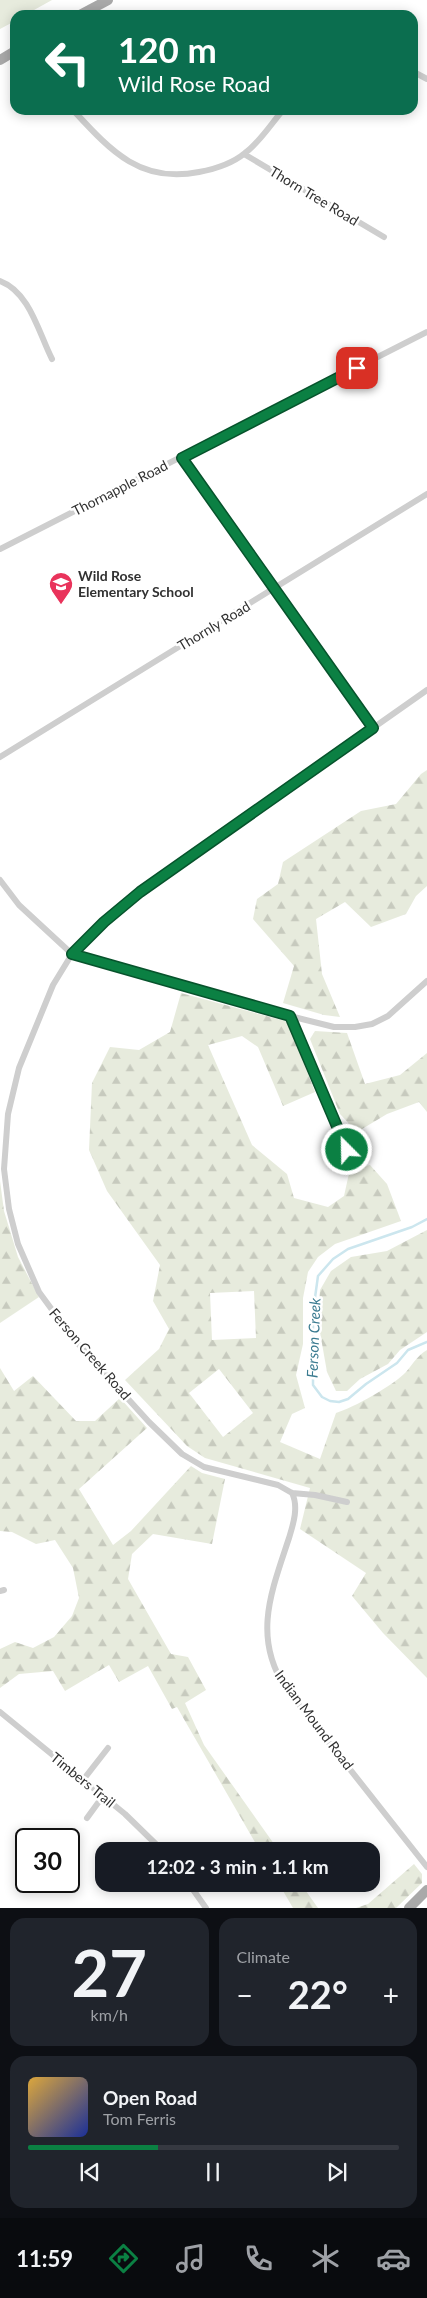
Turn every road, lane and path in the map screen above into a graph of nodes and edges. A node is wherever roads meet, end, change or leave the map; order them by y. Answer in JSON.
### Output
{"nodes":[{"id":1,"x":108,"y":0,"type":"edge"},
{"id":2,"x":89,"y":10,"type":"edge"},
{"id":3,"x":78,"y":115,"type":"edge"},
{"id":4,"x":279,"y":115,"type":"edge"},
{"id":5,"x":244,"y":154,"type":"junction"},
{"id":6,"x":384,"y":237,"type":"dead end"},
{"id":7,"x":0,"y":281,"type":"edge"},
{"id":8,"x":427,"y":332,"type":"edge"},
{"id":9,"x":52,"y":359,"type":"dead end"},
{"id":10,"x":182,"y":458,"type":"junction"},
{"id":11,"x":427,"y":494,"type":"edge"},
{"id":12,"x":0,"y":549,"type":"edge"},
{"id":13,"x":275,"y":590,"type":"junction"},
{"id":14,"x":427,"y":690,"type":"edge"},
{"id":15,"x":373,"y":728,"type":"junction"},
{"id":16,"x":0,"y":757,"type":"edge"},
{"id":17,"x":0,"y":880,"type":"edge"},
{"id":18,"x":72,"y":954,"type":"junction"},
{"id":19,"x":427,"y":981,"type":"edge"},
{"id":20,"x":290,"y":1016,"type":"junction"},
{"id":21,"x":347,"y":1150,"type":"dead end"},
{"id":22,"x":292,"y":1493,"type":"junction"},
{"id":23,"x":347,"y":1502,"type":"dead end"},
{"id":24,"x":0,"y":1712,"type":"edge"},
{"id":25,"x":108,"y":1748,"type":"dead end"},
{"id":26,"x":83,"y":1780,"type":"junction"},
{"id":27,"x":103,"y":1796,"type":"junction"},
{"id":28,"x":88,"y":1818,"type":"dead end"},
{"id":29,"x":154,"y":1842,"type":"edge"},
{"id":30,"x":427,"y":1867,"type":"edge"},
{"id":31,"x":427,"y":1890,"type":"edge"},
{"id":32,"x":194,"y":1892,"type":"edge"},
{"id":33,"x":204,"y":1907,"type":"edge"},
{"id":34,"x":409,"y":1908,"type":"edge"}],
"edges":[{"from":1,"to":2,"type":"main road"},
{"from":3,"to":5,"type":"street"},
{"from":4,"to":5,"type":"street"},
{"from":5,"to":6,"type":"street","name":"Thorn Tree Road"},
{"from":7,"to":9,"type":"street"},
{"from":8,"to":10,"type":"street","name":"Thornapple Road"},
{"from":10,"to":12,"type":"street","name":"Thornapple Road"},
{"from":10,"to":13,"type":"street"},
{"from":11,"to":13,"type":"street","name":"Thornly Road"},
{"from":13,"to":15,"type":"street"},
{"from":13,"to":16,"type":"street","name":"Thornly Road"},
{"from":14,"to":15,"type":"street","name":"Ferson Creek Road"},
{"from":15,"to":18,"type":"street","name":"Ferson Creek Road"},
{"from":17,"to":18,"type":"street"},
{"from":18,"to":20,"type":"street"},
{"from":18,"to":22,"type":"street","name":"Ferson Creek Road"},
{"from":19,"to":20,"type":"street"},
{"from":20,"to":21,"type":"street"},
{"from":22,"to":23,"type":"street","name":"Ferson Creek Road"},
{"from":22,"to":30,"type":"street","name":"Indian Mound Road"},
{"from":24,"to":26,"type":"street","name":"Timbers Trail"},
{"from":25,"to":26,"type":"street"},
{"from":26,"to":27,"type":"street","name":"Timbers Trail"},
{"from":27,"to":28,"type":"street"},
{"from":27,"to":29,"type":"street","name":"Timbers Trail"},
{"from":31,"to":34,"type":"main road"},
{"from":32,"to":33,"type":"street"}]}
